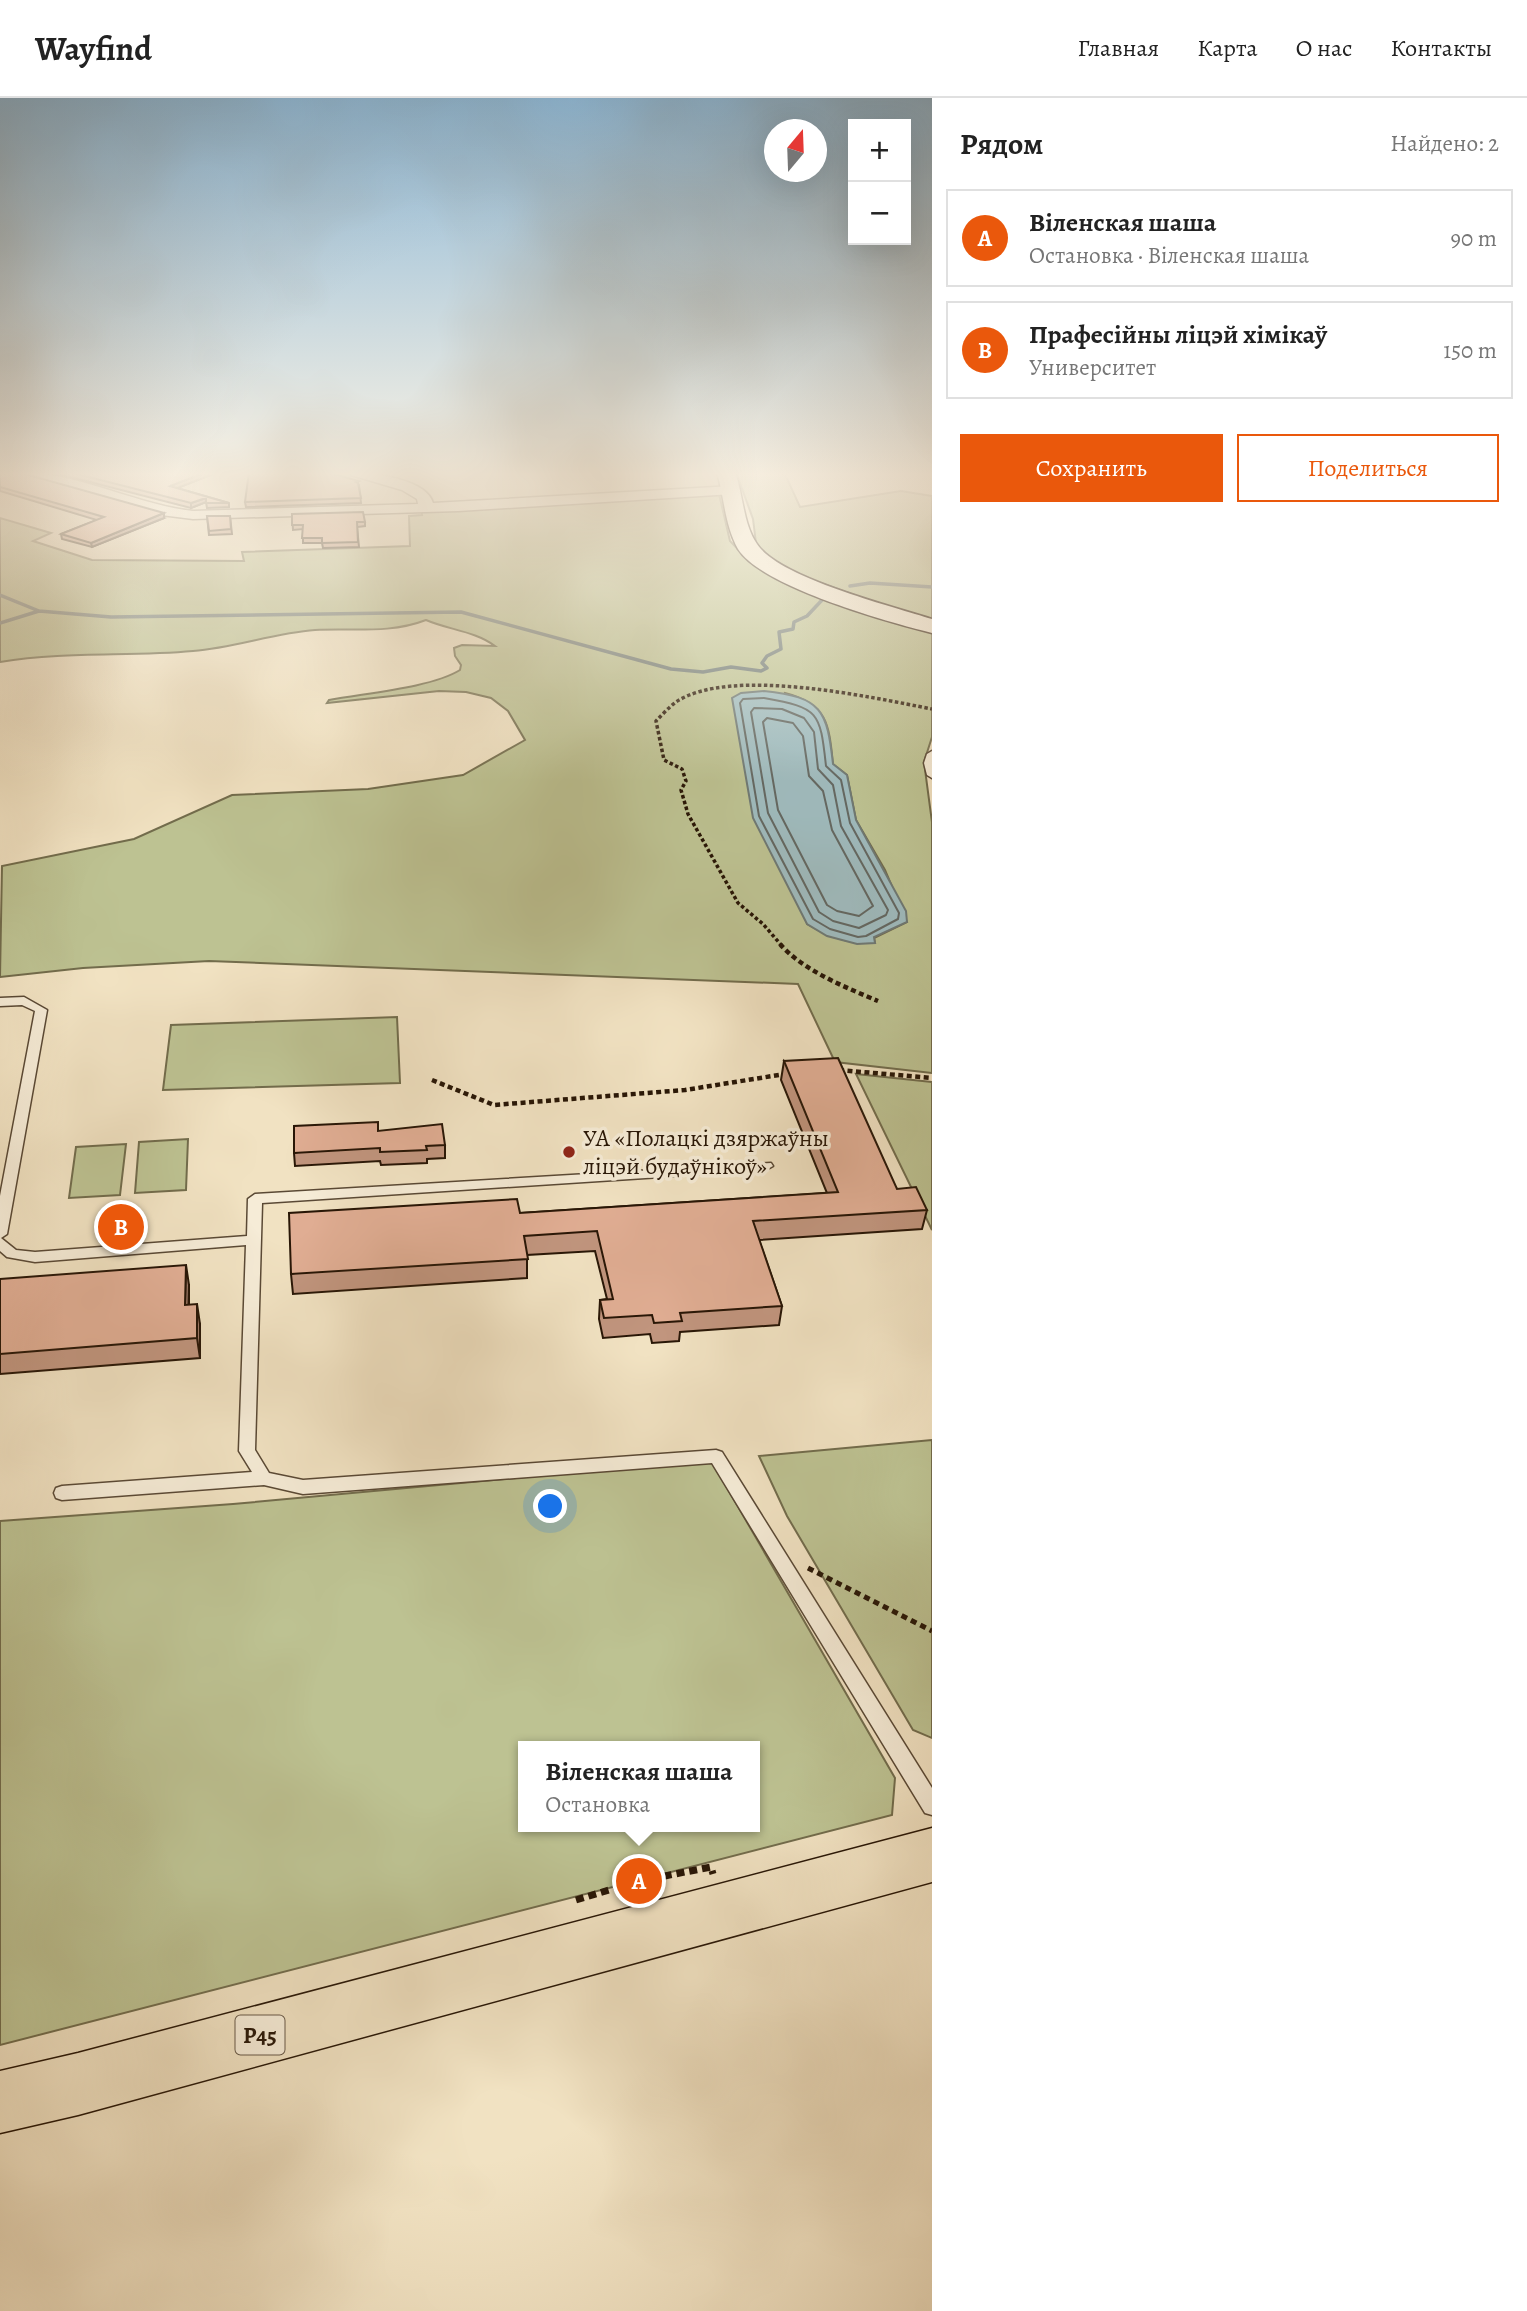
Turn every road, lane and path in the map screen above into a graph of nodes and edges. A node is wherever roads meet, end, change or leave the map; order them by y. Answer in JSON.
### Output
{"nodes":[{"id":1,"x":790,"y":575,"type":"edge"},
{"id":2,"x":932,"y":626,"type":"edge"},
{"id":3,"x":932,"y":709,"type":"edge"},
{"id":4,"x":932,"y":754,"type":"edge"},
{"id":5,"x":932,"y":775,"type":"edge"},
{"id":6,"x":878,"y":1000,"type":"dead end"},
{"id":7,"x":0,"y":1002,"type":"edge"},
{"id":8,"x":835,"y":1070,"type":"edge"},
{"id":9,"x":795,"y":1073,"type":"edge"},
{"id":10,"x":932,"y":1078,"type":"edge"},
{"id":11,"x":432,"y":1080,"type":"dead end"},
{"id":12,"x":765,"y":1166,"type":"dead end"},
{"id":13,"x":0,"y":1234,"type":"edge"},
{"id":14,"x":252,"y":1240,"type":"junction"},
{"id":15,"x":0,"y":1243,"type":"edge"},
{"id":16,"x":264,"y":1478,"type":"junction"},
{"id":17,"x":62,"y":1493,"type":"dead end"},
{"id":18,"x":780,"y":1561,"type":"junction"},
{"id":19,"x":932,"y":1630,"type":"edge"},
{"id":20,"x":932,"y":1806,"type":"edge"},
{"id":21,"x":932,"y":1855,"type":"edge"},
{"id":22,"x":0,"y":2102,"type":"edge"}],
"edges":[{"from":1,"to":2,"type":"main road"},
{"from":3,"to":6,"type":"path"},
{"from":4,"to":5,"type":"lane"},
{"from":7,"to":13,"type":"lane"},
{"from":8,"to":10,"type":"path"},
{"from":9,"to":11,"type":"path"},
{"from":12,"to":14,"type":"lane"},
{"from":14,"to":15,"type":"lane"},
{"from":14,"to":16,"type":"lane"},
{"from":16,"to":17,"type":"lane"},
{"from":16,"to":18,"type":"lane"},
{"from":18,"to":19,"type":"path"},
{"from":18,"to":20,"type":"lane"},
{"from":21,"to":22,"type":"main road","number":"Р45"}]}
